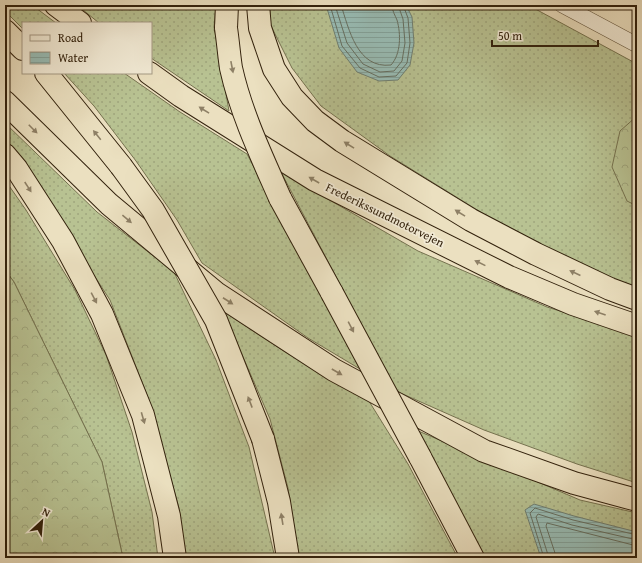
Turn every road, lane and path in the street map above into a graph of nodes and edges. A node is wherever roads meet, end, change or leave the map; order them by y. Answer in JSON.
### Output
{"nodes":[{"id":1,"x":56,"y":5,"type":"edge"},
{"id":2,"x":227,"y":5,"type":"edge"},
{"id":3,"x":258,"y":5,"type":"edge"},
{"id":4,"x":562,"y":5,"type":"edge"},
{"id":5,"x":79,"y":22,"type":"edge"},
{"id":6,"x":5,"y":31,"type":"edge"},
{"id":7,"x":637,"y":46,"type":"edge"},
{"id":8,"x":22,"y":48,"type":"edge"},
{"id":9,"x":47,"y":74,"type":"edge"},
{"id":10,"x":150,"y":74,"type":"edge"},
{"id":11,"x":5,"y":102,"type":"edge"},
{"id":12,"x":5,"y":155,"type":"edge"},
{"id":13,"x":637,"y":299,"type":"edge"},
{"id":14,"x":637,"y":326,"type":"edge"},
{"id":15,"x":637,"y":500,"type":"edge"},
{"id":16,"x":175,"y":558,"type":"edge"},
{"id":17,"x":288,"y":558,"type":"edge"},
{"id":18,"x":473,"y":558,"type":"edge"}],
"edges":[{"from":1,"to":5,"type":"highway"},
{"from":2,"to":18,"type":"highway","one_way":true,"bridge":true},
{"from":13,"to":3,"type":"highway","one_way":true},
{"from":4,"to":7,"type":"street"},
{"from":6,"to":8,"type":"highway"},
{"from":17,"to":9,"type":"highway","one_way":true,"bridge":true},
{"from":14,"to":10,"type":"highway","name":"Frederikssundmotorvejen","one_way":true},
{"from":11,"to":15,"type":"highway","one_way":true},
{"from":12,"to":16,"type":"highway","one_way":true}]}
